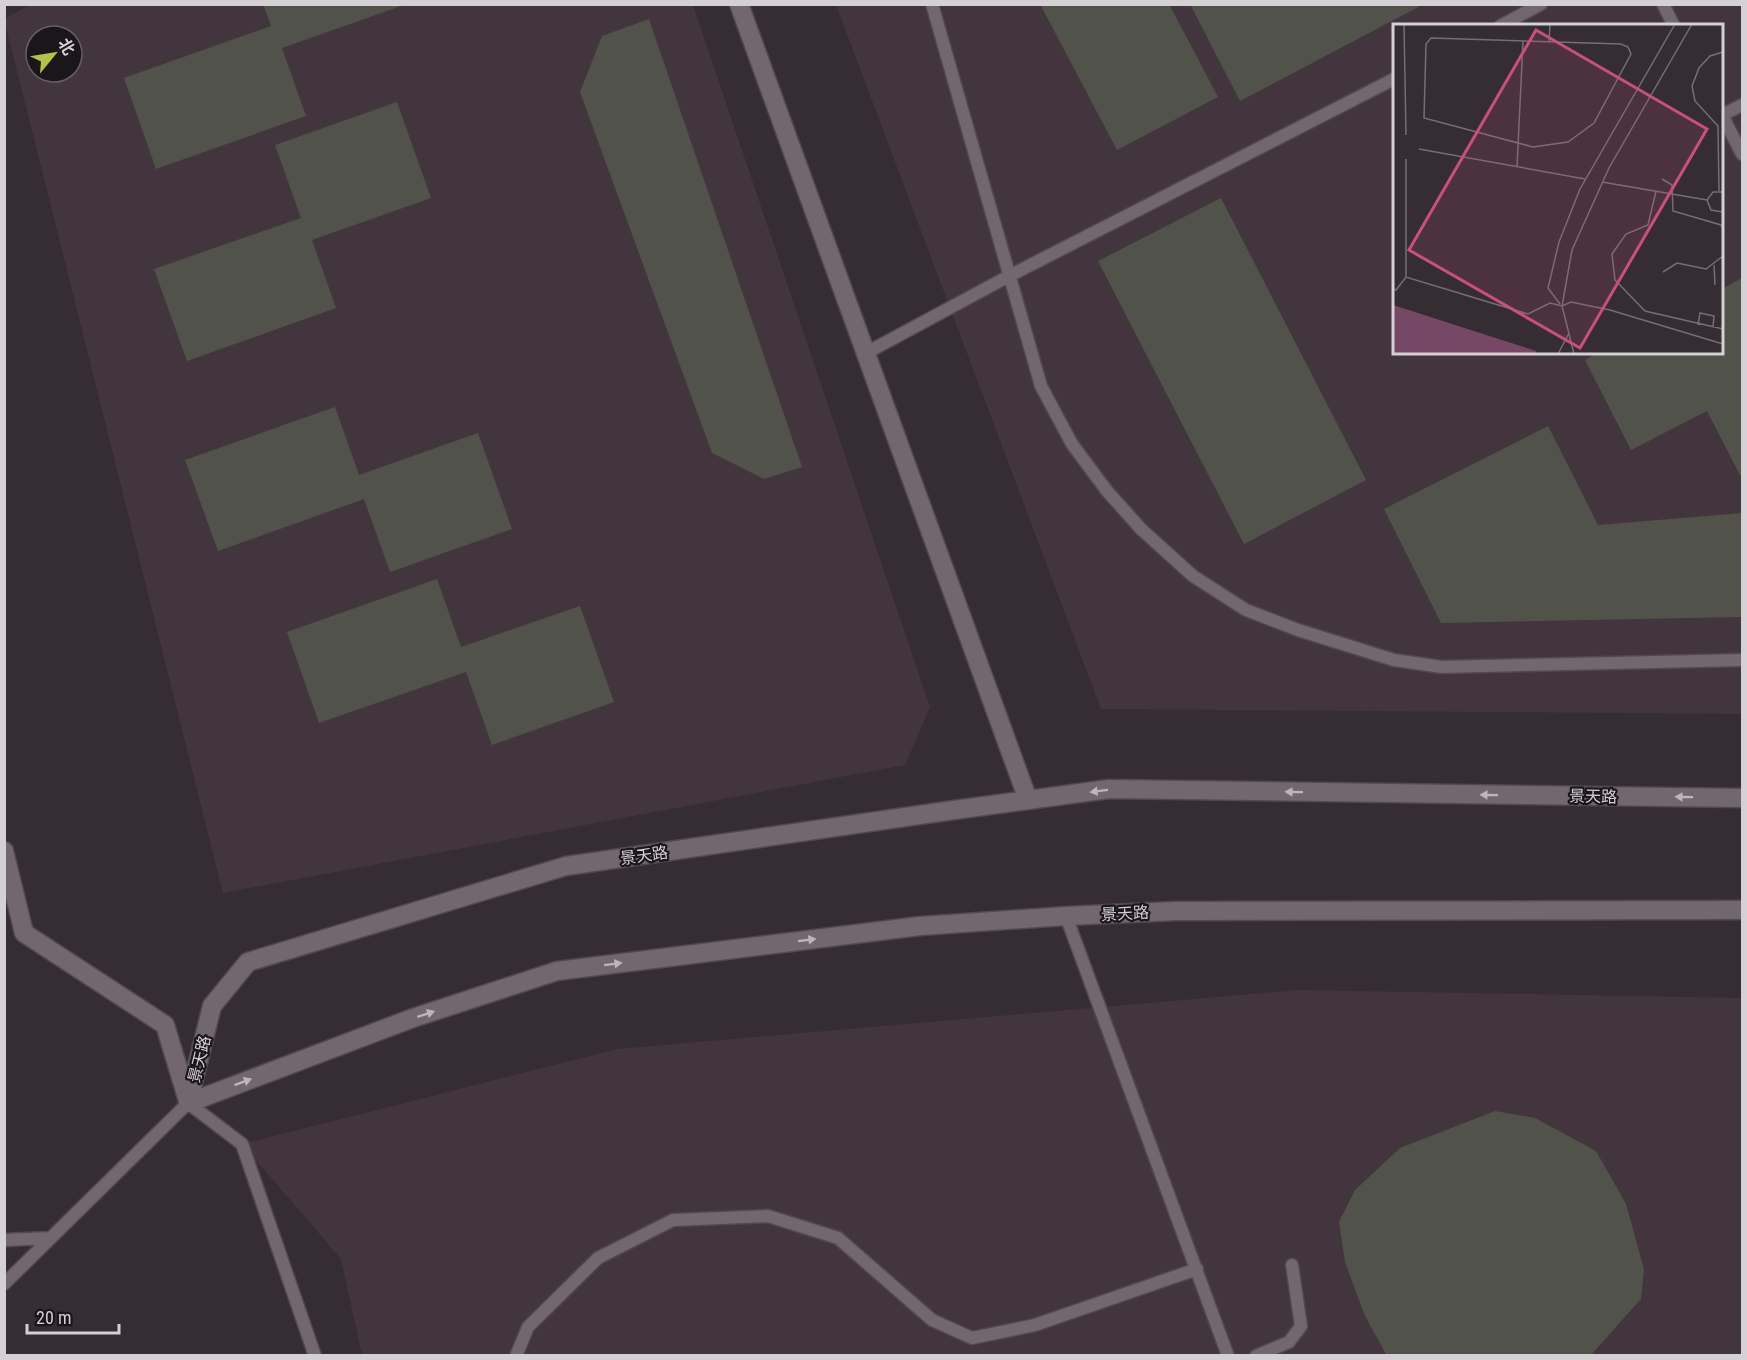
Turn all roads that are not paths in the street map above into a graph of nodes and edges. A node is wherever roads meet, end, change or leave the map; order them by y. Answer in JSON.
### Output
{"nodes":[{"id":1,"x":740,"y":4,"type":"edge"},
{"id":2,"x":932,"y":4,"type":"edge"},
{"id":3,"x":1541,"y":4,"type":"edge"},
{"id":4,"x":1663,"y":4,"type":"edge"},
{"id":5,"x":1504,"y":24,"type":"edge"},
{"id":6,"x":1673,"y":24,"type":"edge"},
{"id":7,"x":1393,"y":80,"type":"edge"},
{"id":8,"x":1743,"y":105,"type":"edge"},
{"id":9,"x":1723,"y":115,"type":"edge"},
{"id":10,"x":1723,"y":117,"type":"edge"},
{"id":11,"x":1743,"y":154,"type":"edge"},
{"id":12,"x":1009,"y":276,"type":"junction"},
{"id":13,"x":866,"y":353,"type":"junction"},
{"id":14,"x":1743,"y":660,"type":"edge"},
{"id":15,"x":1743,"y":798,"type":"edge"},
{"id":16,"x":1029,"y":800,"type":"junction"},
{"id":17,"x":4,"y":851,"type":"edge"},
{"id":18,"x":1743,"y":910,"type":"edge"},
{"id":19,"x":1066,"y":916,"type":"junction"},
{"id":20,"x":188,"y":1103,"type":"junction"},
{"id":21,"x":51,"y":1238,"type":"junction"},
{"id":22,"x":4,"y":1240,"type":"edge"},
{"id":23,"x":1292,"y":1264,"type":"dead end"},
{"id":24,"x":1197,"y":1269,"type":"junction"},
{"id":25,"x":4,"y":1284,"type":"edge"},
{"id":26,"x":315,"y":1356,"type":"edge"},
{"id":27,"x":516,"y":1356,"type":"edge"},
{"id":28,"x":1228,"y":1356,"type":"edge"},
{"id":29,"x":1256,"y":1356,"type":"edge"}],
"edges":[{"from":1,"to":13,"type":"street"},
{"from":2,"to":12,"type":"lane"},
{"from":3,"to":5,"type":"lane"},
{"from":4,"to":6,"type":"lane"},
{"from":7,"to":12,"type":"lane"},
{"from":8,"to":9,"type":"lane"},
{"from":10,"to":11,"type":"lane"},
{"from":12,"to":13,"type":"lane"},
{"from":12,"to":14,"type":"lane"},
{"from":13,"to":16,"type":"street"},
{"from":15,"to":16,"type":"street","name":"景天路","one_way":true},
{"from":16,"to":20,"type":"street","name":"景天路"},
{"from":17,"to":20,"type":"street"},
{"from":18,"to":19,"type":"street","name":"景天路"},
{"from":20,"to":19,"type":"street","name":"景天路","one_way":true},
{"from":19,"to":24,"type":"lane"},
{"from":20,"to":21,"type":"lane"},
{"from":20,"to":26,"type":"lane"},
{"from":21,"to":22,"type":"lane"},
{"from":21,"to":25,"type":"lane"},
{"from":23,"to":29,"type":"lane"},
{"from":24,"to":27,"type":"lane"},
{"from":24,"to":28,"type":"lane"}]}
